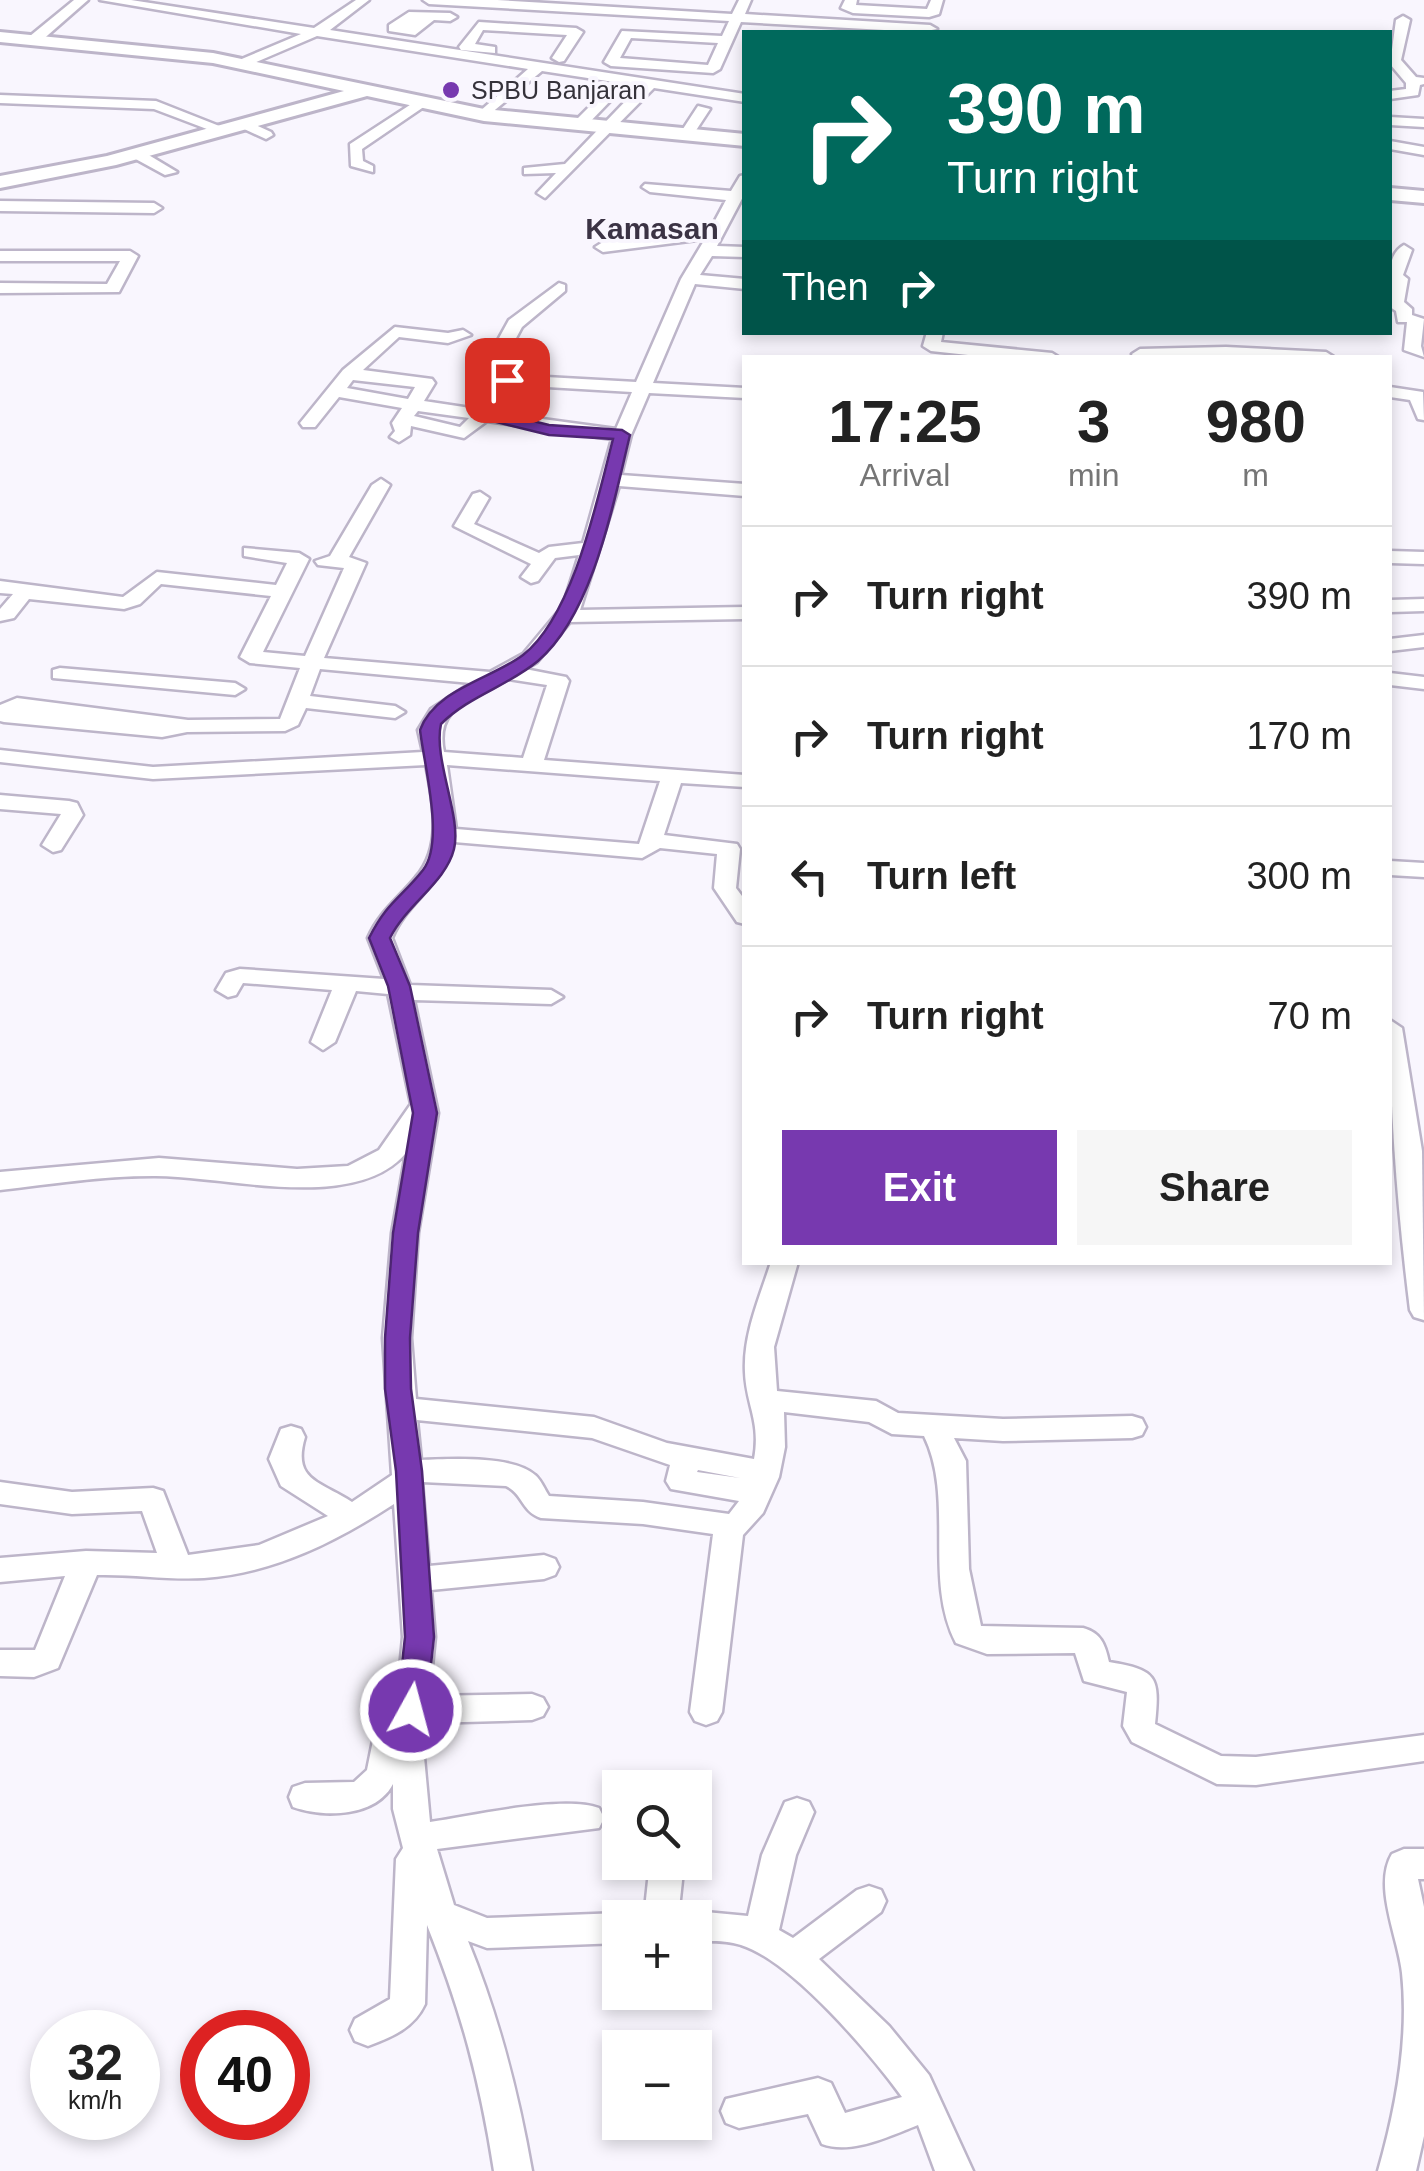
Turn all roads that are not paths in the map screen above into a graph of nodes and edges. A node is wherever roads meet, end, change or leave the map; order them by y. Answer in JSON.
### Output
{"nodes":[{"id":1,"x":82,"y":0,"type":"edge"},
{"id":2,"x":106,"y":0,"type":"edge"},
{"id":3,"x":363,"y":0,"type":"edge"},
{"id":4,"x":745,"y":0,"type":"edge"},
{"id":5,"x":834,"y":0,"type":"edge"},
{"id":6,"x":937,"y":0,"type":"edge"},
{"id":7,"x":851,"y":1,"type":"edge"},
{"id":8,"x":494,"y":2,"type":"edge"},
{"id":9,"x":430,"y":8,"type":"edge"},
{"id":10,"x":560,"y":8,"type":"junction"},
{"id":11,"x":898,"y":12,"type":"junction"},
{"id":12,"x":737,"y":19,"type":"junction"},
{"id":13,"x":1403,"y":20,"type":"dead end"},
{"id":14,"x":480,"y":22,"type":"junction"},
{"id":15,"x":893,"y":27,"type":"junction"},
{"id":16,"x":865,"y":28,"type":"edge"},
{"id":17,"x":526,"y":29,"type":"junction"},
{"id":18,"x":930,"y":29,"type":"dead end"},
{"id":19,"x":316,"y":32,"type":"junction"},
{"id":20,"x":576,"y":32,"type":"junction"},
{"id":21,"x":0,"y":37,"type":"edge"},
{"id":22,"x":35,"y":39,"type":"junction"},
{"id":23,"x":721,"y":40,"type":"junction"},
{"id":24,"x":618,"y":50,"type":"junction"},
{"id":25,"x":510,"y":52,"type":"junction"},
{"id":26,"x":705,"y":54,"type":"junction"},
{"id":27,"x":242,"y":64,"type":"junction"},
{"id":28,"x":539,"y":66,"type":"junction"},
{"id":29,"x":696,"y":69,"type":"junction"},
{"id":30,"x":650,"y":84,"type":"junction"},
{"id":31,"x":1419,"y":86,"type":"edge"},
{"id":32,"x":365,"y":91,"type":"junction"},
{"id":33,"x":1392,"y":94,"type":"edge"},
{"id":34,"x":608,"y":95,"type":"dead end"},
{"id":35,"x":0,"y":98,"type":"edge"},
{"id":36,"x":742,"y":98,"type":"edge"},
{"id":37,"x":421,"y":104,"type":"junction"},
{"id":38,"x":703,"y":110,"type":"dead end"},
{"id":39,"x":484,"y":115,"type":"junction"},
{"id":40,"x":1392,"y":121,"type":"edge"},
{"id":41,"x":1424,"y":124,"type":"edge"},
{"id":42,"x":247,"y":125,"type":"junction"},
{"id":43,"x":579,"y":125,"type":"junction"},
{"id":44,"x":605,"y":128,"type":"junction"},
{"id":45,"x":225,"y":131,"type":"junction"},
{"id":46,"x":266,"y":135,"type":"dead end"},
{"id":47,"x":686,"y":135,"type":"junction"},
{"id":48,"x":742,"y":140,"type":"edge"},
{"id":49,"x":1392,"y":146,"type":"edge"},
{"id":50,"x":1424,"y":151,"type":"edge"},
{"id":51,"x":137,"y":154,"type":"junction"},
{"id":52,"x":568,"y":168,"type":"junction"},
{"id":53,"x":368,"y":169,"type":"dead end"},
{"id":54,"x":529,"y":171,"type":"dead end"},
{"id":55,"x":170,"y":172,"type":"dead end"},
{"id":56,"x":0,"y":182,"type":"edge"},
{"id":57,"x":650,"y":187,"type":"dead end"},
{"id":58,"x":545,"y":193,"type":"dead end"},
{"id":59,"x":740,"y":193,"type":"edge"},
{"id":60,"x":1392,"y":194,"type":"edge"},
{"id":61,"x":1424,"y":197,"type":"edge"},
{"id":62,"x":0,"y":206,"type":"edge"},
{"id":63,"x":21,"y":206,"type":"junction"},
{"id":64,"x":154,"y":208,"type":"dead end"},
{"id":65,"x":0,"y":223,"type":"edge"},
{"id":66,"x":713,"y":242,"type":"junction"},
{"id":67,"x":603,"y":247,"type":"dead end"},
{"id":68,"x":1397,"y":249,"type":"edge"},
{"id":69,"x":742,"y":251,"type":"edge"},
{"id":70,"x":1424,"y":252,"type":"edge"},
{"id":71,"x":0,"y":256,"type":"edge"},
{"id":72,"x":689,"y":279,"type":"junction"},
{"id":73,"x":742,"y":284,"type":"edge"},
{"id":74,"x":0,"y":288,"type":"edge"},
{"id":75,"x":559,"y":288,"type":"dead end"},
{"id":76,"x":1409,"y":318,"type":"edge"},
{"id":77,"x":463,"y":335,"type":"dead end"},
{"id":78,"x":930,"y":346,"type":"edge"},
{"id":79,"x":1424,"y":352,"type":"edge"},
{"id":80,"x":1022,"y":355,"type":"edge"},
{"id":81,"x":1162,"y":355,"type":"edge"},
{"id":82,"x":1286,"y":355,"type":"edge"},
{"id":83,"x":349,"y":374,"type":"junction"},
{"id":84,"x":507,"y":380,"type":"junction"},
{"id":85,"x":644,"y":388,"type":"junction"},
{"id":86,"x":334,"y":391,"type":"junction"},
{"id":87,"x":1392,"y":392,"type":"edge"},
{"id":88,"x":742,"y":393,"type":"edge"},
{"id":89,"x":1424,"y":415,"type":"edge"},
{"id":90,"x":502,"y":419,"type":"junction"},
{"id":91,"x":405,"y":420,"type":"junction"},
{"id":92,"x":309,"y":424,"type":"dead end"},
{"id":93,"x":622,"y":435,"type":"junction"},
{"id":94,"x":609,"y":480,"type":"junction"},
{"id":95,"x":381,"y":485,"type":"dead end"},
{"id":96,"x":742,"y":490,"type":"edge"},
{"id":97,"x":480,"y":498,"type":"dead end"},
{"id":98,"x":499,"y":510,"type":"dead end"},
{"id":99,"x":463,"y":526,"type":"junction"},
{"id":100,"x":590,"y":548,"type":"junction"},
{"id":101,"x":251,"y":552,"type":"dead end"},
{"id":102,"x":1392,"y":557,"type":"edge"},
{"id":103,"x":299,"y":558,"type":"junction"},
{"id":104,"x":1424,"y":558,"type":"edge"},
{"id":105,"x":336,"y":562,"type":"junction"},
{"id":106,"x":0,"y":587,"type":"edge"},
{"id":107,"x":281,"y":591,"type":"junction"},
{"id":108,"x":24,"y":593,"type":"junction"},
{"id":109,"x":706,"y":602,"type":"dead end"},
{"id":110,"x":1424,"y":605,"type":"edge"},
{"id":111,"x":1392,"y":606,"type":"edge"},
{"id":112,"x":0,"y":614,"type":"edge"},
{"id":113,"x":680,"y":614,"type":"junction"},
{"id":114,"x":742,"y":614,"type":"edge"},
{"id":115,"x":566,"y":616,"type":"junction"},
{"id":116,"x":1424,"y":641,"type":"edge"},
{"id":117,"x":1392,"y":645,"type":"edge"},
{"id":118,"x":250,"y":658,"type":"junction"},
{"id":119,"x":312,"y":663,"type":"junction"},
{"id":120,"x":60,"y":674,"type":"dead end"},
{"id":121,"x":502,"y":676,"type":"junction"},
{"id":122,"x":1392,"y":680,"type":"edge"},
{"id":123,"x":1424,"y":682,"type":"edge"},
{"id":124,"x":234,"y":689,"type":"junction"},
{"id":125,"x":296,"y":708,"type":"junction"},
{"id":126,"x":395,"y":712,"type":"dead end"},
{"id":127,"x":331,"y":718,"type":"dead end"},
{"id":128,"x":37,"y":721,"type":"junction"},
{"id":129,"x":188,"y":726,"type":"junction"},
{"id":130,"x":216,"y":726,"type":"junction"},
{"id":131,"x":3,"y":761,"type":"edge"},
{"id":132,"x":417,"y":763,"type":"junction"},
{"id":133,"x":532,"y":763,"type":"junction"},
{"id":134,"x":672,"y":776,"type":"junction"},
{"id":135,"x":742,"y":781,"type":"edge"},
{"id":136,"x":0,"y":802,"type":"edge"},
{"id":137,"x":446,"y":835,"type":"junction"},
{"id":138,"x":652,"y":840,"type":"junction"},
{"id":139,"x":54,"y":846,"type":"dead end"},
{"id":140,"x":1392,"y":868,"type":"edge"},
{"id":141,"x":1424,"y":870,"type":"edge"},
{"id":142,"x":742,"y":913,"type":"edge"},
{"id":143,"x":376,"y":986,"type":"junction"},
{"id":144,"x":228,"y":990,"type":"dead end"},
{"id":145,"x":551,"y":997,"type":"dead end"},
{"id":146,"x":323,"y":1042,"type":"dead end"},
{"id":147,"x":1392,"y":1050,"type":"edge"},
{"id":148,"x":422,"y":1104,"type":"junction"},
{"id":149,"x":0,"y":1181,"type":"edge"},
{"id":150,"x":784,"y":1265,"type":"edge"},
{"id":151,"x":1424,"y":1310,"type":"edge"},
{"id":152,"x":766,"y":1400,"type":"junction"},
{"id":153,"x":400,"y":1408,"type":"junction"},
{"id":154,"x":934,"y":1426,"type":"junction"},
{"id":155,"x":1132,"y":1427,"type":"dead end"},
{"id":156,"x":291,"y":1437,"type":"dead end"},
{"id":157,"x":409,"y":1475,"type":"junction"},
{"id":158,"x":761,"y":1482,"type":"junction"},
{"id":159,"x":0,"y":1493,"type":"edge"},
{"id":160,"x":344,"y":1522,"type":"junction"},
{"id":161,"x":729,"y":1527,"type":"junction"},
{"id":162,"x":86,"y":1563,"type":"junction"},
{"id":163,"x":176,"y":1566,"type":"junction"},
{"id":164,"x":544,"y":1568,"type":"dead end"},
{"id":165,"x":0,"y":1570,"type":"edge"},
{"id":166,"x":417,"y":1580,"type":"junction"},
{"id":167,"x":0,"y":1663,"type":"edge"},
{"id":168,"x":413,"y":1694,"type":"junction"},
{"id":169,"x":532,"y":1707,"type":"dead end"},
{"id":170,"x":706,"y":1712,"type":"dead end"},
{"id":171,"x":1424,"y":1748,"type":"edge"},
{"id":172,"x":305,"y":1797,"type":"dead end"},
{"id":173,"x":797,"y":1812,"type":"dead end"},
{"id":174,"x":587,"y":1818,"type":"dead end"},
{"id":175,"x":416,"y":1831,"type":"junction"},
{"id":176,"x":1424,"y":1864,"type":"edge"},
{"id":177,"x":868,"y":1901,"type":"dead end"},
{"id":178,"x":442,"y":1916,"type":"junction"},
{"id":179,"x":712,"y":1927,"type":"edge"},
{"id":180,"x":602,"y":1929,"type":"edge"},
{"id":181,"x":760,"y":1936,"type":"junction"},
{"id":182,"x":792,"y":1959,"type":"junction"},
{"id":183,"x":1422,"y":1978,"type":"edge"},
{"id":184,"x":368,"y":2030,"type":"dead end"},
{"id":185,"x":1420,"y":2069,"type":"edge"},
{"id":186,"x":927,"y":2104,"type":"junction"},
{"id":187,"x":739,"y":2110,"type":"dead end"},
{"id":188,"x":514,"y":2171,"type":"edge"},
{"id":189,"x":954,"y":2171,"type":"edge"},
{"id":190,"x":1397,"y":2171,"type":"edge"}],
"edges":[{"from":1,"to":22,"type":"street"},
{"from":2,"to":19,"type":"street"},
{"from":3,"to":19,"type":"street"},
{"from":4,"to":12,"type":"street"},
{"from":5,"to":7,"type":"street"},
{"from":6,"to":11,"type":"street"},
{"from":7,"to":11,"type":"street"},
{"from":8,"to":9,"type":"street"},
{"from":8,"to":10,"type":"street"},
{"from":8,"to":14,"type":"street"},
{"from":9,"to":14,"type":"street"},
{"from":10,"to":12,"type":"street"},
{"from":10,"to":20,"type":"street"},
{"from":11,"to":15,"type":"street"},
{"from":12,"to":16,"type":"street"},
{"from":12,"to":23,"type":"street"},
{"from":13,"to":31,"type":"street"},
{"from":14,"to":17,"type":"street"},
{"from":14,"to":25,"type":"street"},
{"from":15,"to":16,"type":"street"},
{"from":15,"to":18,"type":"street"},
{"from":17,"to":20,"type":"street"},
{"from":17,"to":25,"type":"street"},
{"from":19,"to":27,"type":"street"},
{"from":19,"to":28,"type":"street"},
{"from":20,"to":25,"type":"street"},
{"from":21,"to":22,"type":"main road"},
{"from":22,"to":27,"type":"main road"},
{"from":23,"to":24,"type":"street"},
{"from":23,"to":26,"type":"street"},
{"from":23,"to":29,"type":"street"},
{"from":24,"to":26,"type":"street"},
{"from":24,"to":29,"type":"street"},
{"from":26,"to":29,"type":"street"},
{"from":27,"to":32,"type":"main road"},
{"from":28,"to":30,"type":"street"},
{"from":28,"to":39,"type":"street"},
{"from":30,"to":36,"type":"street"},
{"from":30,"to":44,"type":"street"},
{"from":31,"to":33,"type":"street"},
{"from":32,"to":37,"type":"main road"},
{"from":32,"to":42,"type":"main road"},
{"from":34,"to":43,"type":"street"},
{"from":35,"to":45,"type":"street"},
{"from":37,"to":39,"type":"main road"},
{"from":37,"to":53,"type":"street"},
{"from":38,"to":47,"type":"street"},
{"from":39,"to":43,"type":"main road"},
{"from":40,"to":41,"type":"street"},
{"from":42,"to":45,"type":"main road"},
{"from":42,"to":46,"type":"street"},
{"from":43,"to":44,"type":"main road"},
{"from":44,"to":47,"type":"main road"},
{"from":44,"to":52,"type":"street"},
{"from":45,"to":51,"type":"main road"},
{"from":47,"to":48,"type":"main road"},
{"from":49,"to":50,"type":"street"},
{"from":51,"to":55,"type":"street"},
{"from":51,"to":56,"type":"main road"},
{"from":52,"to":54,"type":"street"},
{"from":52,"to":58,"type":"street"},
{"from":57,"to":59,"type":"street"},
{"from":59,"to":66,"type":"street"},
{"from":60,"to":61,"type":"main road"},
{"from":62,"to":63,"type":"street"},
{"from":63,"to":64,"type":"street"},
{"from":63,"to":65,"type":"street"},
{"from":66,"to":67,"type":"street"},
{"from":66,"to":69,"type":"street"},
{"from":66,"to":72,"type":"street"},
{"from":68,"to":70,"type":"street"},
{"from":68,"to":76,"type":"street"},
{"from":71,"to":74,"type":"street"},
{"from":72,"to":73,"type":"street"},
{"from":72,"to":85,"type":"street"},
{"from":75,"to":84,"type":"street"},
{"from":76,"to":79,"type":"street"},
{"from":77,"to":83,"type":"street"},
{"from":78,"to":80,"type":"street"},
{"from":81,"to":82,"type":"street"},
{"from":83,"to":86,"type":"street"},
{"from":83,"to":91,"type":"street"},
{"from":84,"to":85,"type":"street"},
{"from":84,"to":90,"type":"street"},
{"from":85,"to":88,"type":"street"},
{"from":85,"to":93,"type":"street"},
{"from":86,"to":91,"type":"street"},
{"from":86,"to":92,"type":"street"},
{"from":87,"to":89,"type":"street"},
{"from":90,"to":91,"type":"street"},
{"from":90,"to":93,"type":"street"},
{"from":93,"to":94,"type":"street"},
{"from":94,"to":96,"type":"street"},
{"from":94,"to":100,"type":"street"},
{"from":95,"to":105,"type":"street"},
{"from":97,"to":99,"type":"street"},
{"from":98,"to":99,"type":"street"},
{"from":99,"to":100,"type":"street"},
{"from":100,"to":115,"type":"street"},
{"from":101,"to":103,"type":"street"},
{"from":102,"to":104,"type":"street"},
{"from":103,"to":105,"type":"street"},
{"from":103,"to":107,"type":"street"},
{"from":105,"to":119,"type":"street"},
{"from":106,"to":108,"type":"street"},
{"from":107,"to":108,"type":"street"},
{"from":107,"to":118,"type":"street"},
{"from":108,"to":112,"type":"street"},
{"from":109,"to":113,"type":"street"},
{"from":110,"to":111,"type":"street"},
{"from":113,"to":114,"type":"street"},
{"from":113,"to":115,"type":"street"},
{"from":115,"to":121,"type":"street"},
{"from":116,"to":117,"type":"street"},
{"from":118,"to":119,"type":"street"},
{"from":118,"to":124,"type":"street"},
{"from":119,"to":121,"type":"street"},
{"from":119,"to":125,"type":"street"},
{"from":120,"to":124,"type":"street"},
{"from":121,"to":132,"type":"street"},
{"from":121,"to":133,"type":"street"},
{"from":122,"to":123,"type":"street"},
{"from":124,"to":130,"type":"street"},
{"from":125,"to":126,"type":"street"},
{"from":125,"to":127,"type":"street"},
{"from":125,"to":130,"type":"street"},
{"from":128,"to":129,"type":"street"},
{"from":128,"to":129,"type":"street"},
{"from":128,"to":131,"type":"street"},
{"from":129,"to":130,"type":"street"},
{"from":131,"to":132,"type":"street"},
{"from":132,"to":133,"type":"street"},
{"from":132,"to":137,"type":"street"},
{"from":133,"to":134,"type":"street"},
{"from":134,"to":135,"type":"street"},
{"from":134,"to":138,"type":"street"},
{"from":136,"to":139,"type":"street"},
{"from":137,"to":138,"type":"street"},
{"from":137,"to":143,"type":"street"},
{"from":138,"to":142,"type":"street"},
{"from":140,"to":141,"type":"street"},
{"from":143,"to":144,"type":"street"},
{"from":143,"to":145,"type":"street"},
{"from":143,"to":146,"type":"street"},
{"from":143,"to":148,"type":"street"},
{"from":147,"to":151,"type":"street"},
{"from":148,"to":149,"type":"street"},
{"from":148,"to":153,"type":"street"},
{"from":150,"to":152,"type":"street"},
{"from":152,"to":154,"type":"street"},
{"from":152,"to":158,"type":"street"},
{"from":153,"to":157,"type":"street"},
{"from":153,"to":158,"type":"street"},
{"from":154,"to":155,"type":"street"},
{"from":154,"to":171,"type":"street"},
{"from":156,"to":160,"type":"street"},
{"from":157,"to":160,"type":"street"},
{"from":157,"to":161,"type":"street"},
{"from":157,"to":166,"type":"street"},
{"from":158,"to":161,"type":"street"},
{"from":159,"to":163,"type":"street"},
{"from":160,"to":163,"type":"street"},
{"from":161,"to":170,"type":"street"},
{"from":162,"to":163,"type":"street"},
{"from":162,"to":165,"type":"street"},
{"from":162,"to":167,"type":"street"},
{"from":164,"to":166,"type":"street"},
{"from":166,"to":168,"type":"street"},
{"from":168,"to":169,"type":"street"},
{"from":168,"to":172,"type":"street"},
{"from":168,"to":175,"type":"street"},
{"from":173,"to":181,"type":"street"},
{"from":174,"to":175,"type":"street"},
{"from":175,"to":178,"type":"street"},
{"from":175,"to":184,"type":"street"},
{"from":176,"to":183,"type":"street"},
{"from":177,"to":182,"type":"street"},
{"from":178,"to":180,"type":"street"},
{"from":178,"to":188,"type":"street"},
{"from":179,"to":181,"type":"street"},
{"from":181,"to":182,"type":"street"},
{"from":182,"to":186,"type":"street"},
{"from":183,"to":185,"type":"street"},
{"from":185,"to":190,"type":"street"},
{"from":186,"to":187,"type":"street"},
{"from":186,"to":189,"type":"street"}]}
